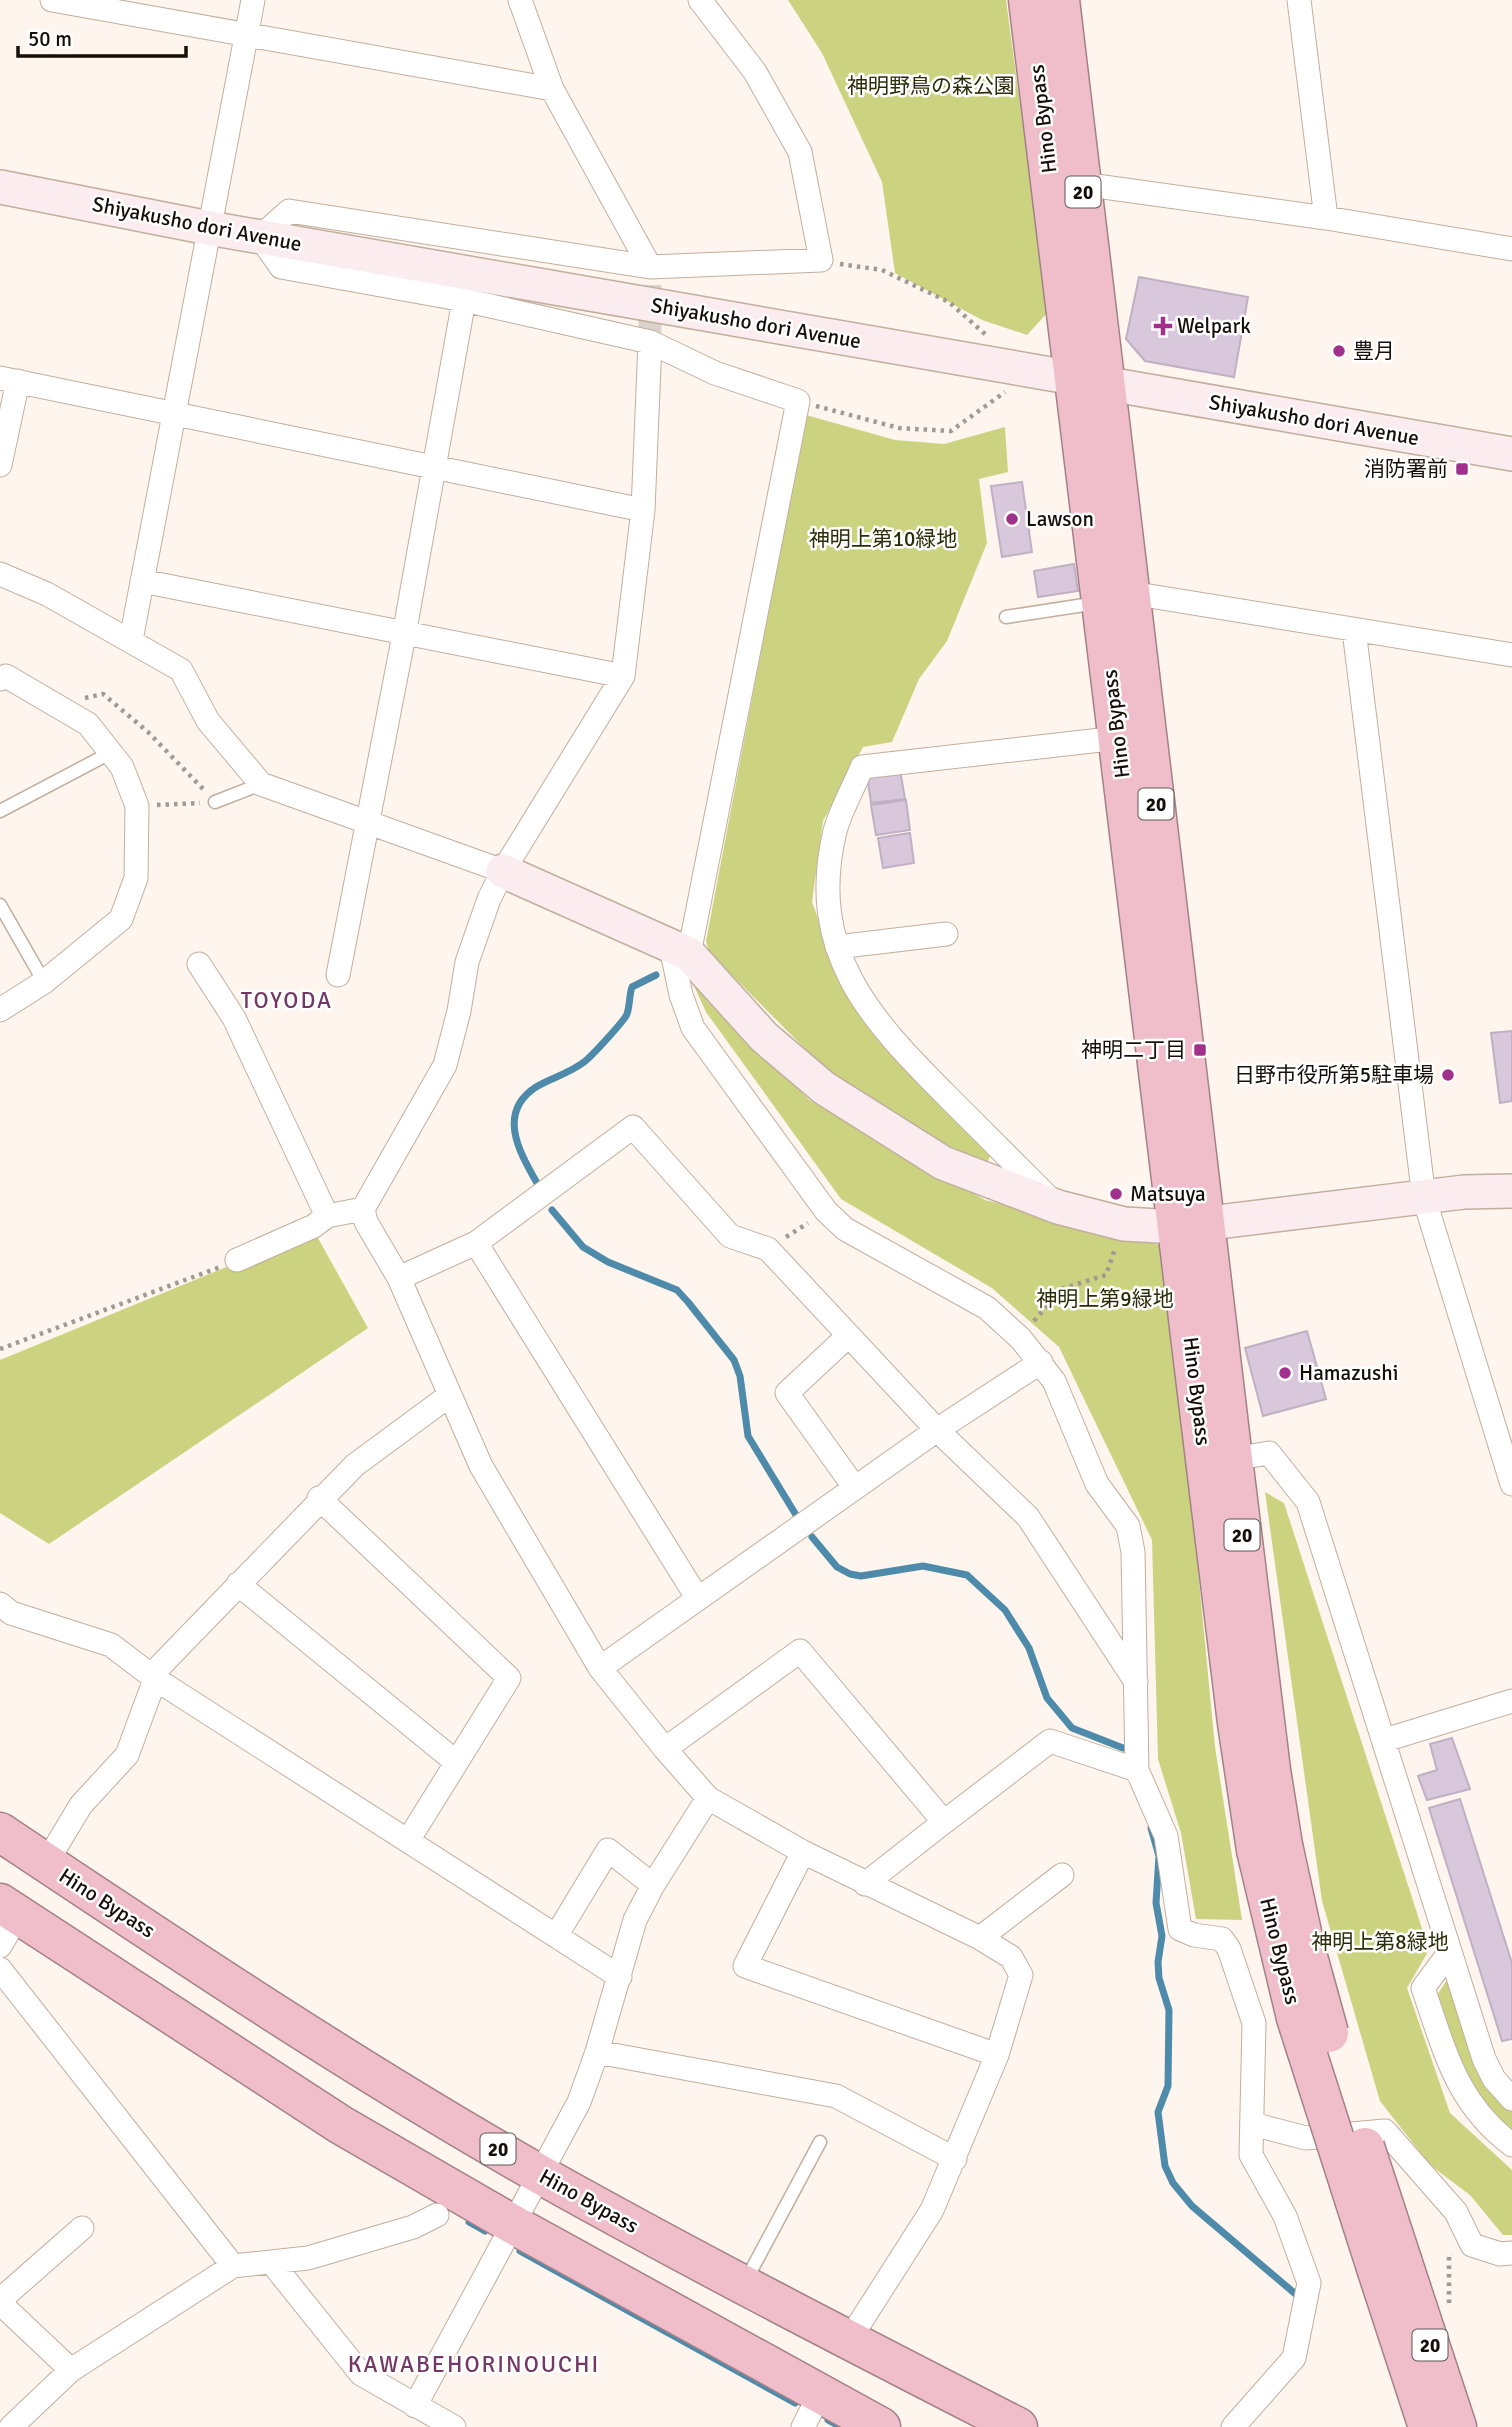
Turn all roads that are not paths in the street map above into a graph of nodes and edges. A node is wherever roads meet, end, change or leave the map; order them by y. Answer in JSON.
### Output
{"nodes":[{"id":1,"x":52,"y":0,"type":"edge"},
{"id":2,"x":253,"y":0,"type":"edge"},
{"id":3,"x":520,"y":0,"type":"edge"},
{"id":4,"x":700,"y":0,"type":"edge"},
{"id":5,"x":1028,"y":0,"type":"edge"},
{"id":6,"x":1060,"y":0,"type":"edge"},
{"id":7,"x":1299,"y":0,"type":"edge"},
{"id":8,"x":246,"y":36,"type":"junction"},
{"id":9,"x":552,"y":89,"type":"junction"},
{"id":10,"x":1082,"y":184,"type":"junction"},
{"id":11,"x":0,"y":187,"type":"edge"},
{"id":12,"x":1326,"y":218,"type":"junction"},
{"id":13,"x":209,"y":228,"type":"junction"},
{"id":14,"x":260,"y":237,"type":"junction"},
{"id":15,"x":1512,"y":248,"type":"edge"},
{"id":16,"x":650,"y":267,"type":"junction"},
{"id":17,"x":464,"y":300,"type":"junction"},
{"id":18,"x":650,"y":342,"type":"junction"},
{"id":19,"x":9,"y":379,"type":"edge"},
{"id":20,"x":1090,"y":382,"type":"junction"},
{"id":21,"x":174,"y":414,"type":"junction"},
{"id":22,"x":1512,"y":454,"type":"edge"},
{"id":23,"x":0,"y":465,"type":"edge"},
{"id":24,"x":434,"y":467,"type":"junction"},
{"id":25,"x":643,"y":510,"type":"junction"},
{"id":26,"x":0,"y":574,"type":"edge"},
{"id":27,"x":142,"y":581,"type":"junction"},
{"id":28,"x":1116,"y":598,"type":"junction"},
{"id":29,"x":1006,"y":617,"type":"dead end"},
{"id":30,"x":1354,"y":630,"type":"junction"},
{"id":31,"x":404,"y":635,"type":"junction"},
{"id":32,"x":131,"y":640,"type":"junction"},
{"id":33,"x":1512,"y":656,"type":"edge"},
{"id":34,"x":623,"y":676,"type":"junction"},
{"id":35,"x":0,"y":679,"type":"edge"},
{"id":36,"x":1118,"y":738,"type":"junction"},
{"id":37,"x":112,"y":752,"type":"junction"},
{"id":38,"x":261,"y":784,"type":"junction"},
{"id":39,"x":215,"y":802,"type":"road end"},
{"id":40,"x":0,"y":811,"type":"edge"},
{"id":41,"x":368,"y":824,"type":"junction"},
{"id":42,"x":503,"y":870,"type":"junction"},
{"id":43,"x":0,"y":905,"type":"edge"},
{"id":44,"x":946,"y":934,"type":"dead end"},
{"id":45,"x":837,"y":947,"type":"junction"},
{"id":46,"x":680,"y":951,"type":"junction"},
{"id":47,"x":199,"y":964,"type":"dead end"},
{"id":48,"x":338,"y":975,"type":"dead end"},
{"id":49,"x":44,"y":982,"type":"junction"},
{"id":50,"x":0,"y":1010,"type":"edge"},
{"id":51,"x":1512,"y":1191,"type":"edge"},
{"id":52,"x":1424,"y":1198,"type":"junction"},
{"id":53,"x":1058,"y":1207,"type":"junction"},
{"id":54,"x":363,"y":1209,"type":"junction"},
{"id":55,"x":327,"y":1216,"type":"junction"},
{"id":56,"x":1191,"y":1226,"type":"junction"},
{"id":57,"x":476,"y":1243,"type":"junction"},
{"id":58,"x":237,"y":1260,"type":"road end"},
{"id":59,"x":399,"y":1279,"type":"junction"},
{"id":60,"x":848,"y":1336,"type":"junction"},
{"id":61,"x":1041,"y":1362,"type":"junction"},
{"id":62,"x":450,"y":1395,"type":"junction"},
{"id":63,"x":937,"y":1430,"type":"junction"},
{"id":64,"x":1233,"y":1459,"type":"junction"},
{"id":65,"x":1512,"y":1484,"type":"edge"},
{"id":66,"x":855,"y":1488,"type":"junction"},
{"id":67,"x":319,"y":1498,"type":"junction"},
{"id":68,"x":238,"y":1584,"type":"junction"},
{"id":69,"x":698,"y":1599,"type":"junction"},
{"id":70,"x":0,"y":1604,"type":"edge"},
{"id":71,"x":600,"y":1668,"type":"junction"},
{"id":72,"x":157,"y":1680,"type":"junction"},
{"id":73,"x":1136,"y":1683,"type":"junction"},
{"id":74,"x":1512,"y":1701,"type":"edge"},
{"id":75,"x":1385,"y":1740,"type":"junction"},
{"id":76,"x":666,"y":1749,"type":"junction"},
{"id":77,"x":456,"y":1762,"type":"junction"},
{"id":78,"x":1137,"y":1770,"type":"junction"},
{"id":79,"x":708,"y":1798,"type":"junction"},
{"id":80,"x":944,"y":1822,"type":"junction"},
{"id":81,"x":0,"y":1832,"type":"edge"},
{"id":82,"x":409,"y":1839,"type":"junction"},
{"id":83,"x":1270,"y":1848,"type":"junction"},
{"id":84,"x":803,"y":1852,"type":"junction"},
{"id":85,"x":46,"y":1863,"type":"junction"},
{"id":86,"x":1062,"y":1875,"type":"dead end"},
{"id":87,"x":865,"y":1884,"type":"junction"},
{"id":88,"x":653,"y":1885,"type":"junction"},
{"id":89,"x":6,"y":1922,"type":"edge"},
{"id":90,"x":556,"y":1936,"type":"junction"},
{"id":91,"x":979,"y":1938,"type":"junction"},
{"id":92,"x":1449,"y":1953,"type":"junction"},
{"id":93,"x":0,"y":1969,"type":"edge"},
{"id":94,"x":620,"y":1977,"type":"junction"},
{"id":95,"x":597,"y":2052,"type":"junction"},
{"id":96,"x":997,"y":2055,"type":"junction"},
{"id":97,"x":1512,"y":2099,"type":"edge"},
{"id":98,"x":1252,"y":2124,"type":"junction"},
{"id":99,"x":820,"y":2142,"type":"dead end"},
{"id":100,"x":1512,"y":2145,"type":"edge"},
{"id":101,"x":955,"y":2159,"type":"junction"},
{"id":102,"x":539,"y":2174,"type":"junction"},
{"id":103,"x":437,"y":2215,"type":"dead end"},
{"id":104,"x":514,"y":2225,"type":"junction"},
{"id":105,"x":82,"y":2228,"type":"dead end"},
{"id":106,"x":1512,"y":2253,"type":"edge"},
{"id":107,"x":272,"y":2263,"type":"junction"},
{"id":108,"x":233,"y":2266,"type":"junction"},
{"id":109,"x":1390,"y":2267,"type":"junction"},
{"id":110,"x":743,"y":2286,"type":"junction"},
{"id":111,"x":0,"y":2302,"type":"edge"},
{"id":112,"x":849,"y":2340,"type":"junction"},
{"id":113,"x":71,"y":2370,"type":"junction"},
{"id":114,"x":415,"y":2406,"type":"junction"},
{"id":115,"x":811,"y":2411,"type":"edge"},
{"id":116,"x":11,"y":2427,"type":"edge"},
{"id":117,"x":454,"y":2427,"type":"edge"},
{"id":118,"x":881,"y":2427,"type":"edge"},
{"id":119,"x":1018,"y":2427,"type":"edge"},
{"id":120,"x":1233,"y":2427,"type":"edge"},
{"id":121,"x":1428,"y":2427,"type":"edge"},
{"id":122,"x":1457,"y":2427,"type":"edge"}],
"edges":[{"from":1,"to":8,"type":"street"},
{"from":2,"to":8,"type":"street"},
{"from":3,"to":9,"type":"street"},
{"from":4,"to":16,"type":"street"},
{"from":5,"to":20,"type":"highway","name":"Hino Bypass","number":"20"},
{"from":6,"to":10,"type":"highway","name":"Hino Bypass","number":"20"},
{"from":7,"to":12,"type":"street"},
{"from":8,"to":9,"type":"street"},
{"from":8,"to":13,"type":"street"},
{"from":9,"to":16,"type":"street"},
{"from":10,"to":12,"type":"street"},
{"from":10,"to":20,"type":"highway","name":"Hino Bypass","number":"20"},
{"from":11,"to":13,"type":"street","name":"Shiyakusho dori Avenue"},
{"from":12,"to":15,"type":"street"},
{"from":13,"to":14,"type":"street","name":"Shiyakusho dori Avenue"},
{"from":13,"to":21,"type":"street"},
{"from":14,"to":16,"type":"street"},
{"from":14,"to":17,"type":"street"},
{"from":14,"to":20,"type":"street","name":"Shiyakusho dori Avenue"},
{"from":17,"to":18,"type":"street"},
{"from":17,"to":24,"type":"street"},
{"from":18,"to":25,"type":"street"},
{"from":18,"to":46,"type":"street"},
{"from":19,"to":21,"type":"street"},
{"from":19,"to":23,"type":"street"},
{"from":20,"to":22,"type":"street","name":"Shiyakusho dori Avenue"},
{"from":20,"to":28,"type":"highway","name":"Hino Bypass","number":"20"},
{"from":21,"to":24,"type":"street"},
{"from":21,"to":27,"type":"street"},
{"from":24,"to":25,"type":"street"},
{"from":24,"to":31,"type":"street"},
{"from":25,"to":34,"type":"street"},
{"from":26,"to":32,"type":"street"},
{"from":27,"to":31,"type":"street"},
{"from":27,"to":32,"type":"street"},
{"from":28,"to":29,"type":"lane"},
{"from":28,"to":30,"type":"street"},
{"from":28,"to":36,"type":"highway","name":"Hino Bypass","number":"20"},
{"from":28,"to":56,"type":"highway","name":"Hino Bypass","number":"20"},
{"from":30,"to":33,"type":"street"},
{"from":30,"to":52,"type":"street"},
{"from":31,"to":34,"type":"street"},
{"from":31,"to":41,"type":"street"},
{"from":32,"to":38,"type":"street"},
{"from":34,"to":42,"type":"street"},
{"from":35,"to":37,"type":"street"},
{"from":36,"to":45,"type":"street"},
{"from":36,"to":56,"type":"highway","name":"Hino Bypass","number":"20"},
{"from":37,"to":40,"type":"lane"},
{"from":37,"to":49,"type":"street"},
{"from":38,"to":39,"type":"lane"},
{"from":38,"to":41,"type":"street"},
{"from":41,"to":42,"type":"street"},
{"from":41,"to":48,"type":"street"},
{"from":42,"to":46,"type":"street"},
{"from":42,"to":54,"type":"street"},
{"from":43,"to":49,"type":"lane"},
{"from":44,"to":45,"type":"street"},
{"from":45,"to":53,"type":"street"},
{"from":46,"to":53,"type":"street"},
{"from":46,"to":61,"type":"street"},
{"from":47,"to":55,"type":"street"},
{"from":49,"to":50,"type":"street"},
{"from":51,"to":52,"type":"street"},
{"from":52,"to":56,"type":"street"},
{"from":52,"to":65,"type":"street"},
{"from":53,"to":56,"type":"street"},
{"from":54,"to":55,"type":"street"},
{"from":54,"to":59,"type":"street"},
{"from":55,"to":58,"type":"street"},
{"from":56,"to":64,"type":"highway","name":"Hino Bypass","number":"20"},
{"from":56,"to":83,"type":"highway","name":"Hino Bypass","number":"20"},
{"from":57,"to":59,"type":"street"},
{"from":57,"to":60,"type":"street"},
{"from":57,"to":69,"type":"street"},
{"from":59,"to":62,"type":"street"},
{"from":60,"to":63,"type":"street"},
{"from":60,"to":66,"type":"street"},
{"from":61,"to":63,"type":"street"},
{"from":61,"to":73,"type":"street"},
{"from":62,"to":67,"type":"street"},
{"from":62,"to":71,"type":"street"},
{"from":63,"to":66,"type":"street"},
{"from":63,"to":73,"type":"street"},
{"from":64,"to":75,"type":"street"},
{"from":64,"to":83,"type":"highway","name":"Hino Bypass","number":"20"},
{"from":66,"to":69,"type":"street"},
{"from":67,"to":68,"type":"street"},
{"from":67,"to":77,"type":"street"},
{"from":68,"to":72,"type":"street"},
{"from":68,"to":77,"type":"street"},
{"from":69,"to":71,"type":"street"},
{"from":70,"to":72,"type":"street"},
{"from":71,"to":76,"type":"street"},
{"from":72,"to":82,"type":"street"},
{"from":72,"to":85,"type":"street"},
{"from":73,"to":78,"type":"street"},
{"from":74,"to":75,"type":"street"},
{"from":75,"to":92,"type":"street"},
{"from":76,"to":79,"type":"street"},
{"from":76,"to":80,"type":"street"},
{"from":77,"to":82,"type":"street"},
{"from":78,"to":80,"type":"street"},
{"from":78,"to":98,"type":"street"},
{"from":79,"to":84,"type":"street"},
{"from":79,"to":88,"type":"street"},
{"from":80,"to":87,"type":"street"},
{"from":81,"to":85,"type":"highway","name":"Hino Bypass","number":"20"},
{"from":82,"to":90,"type":"street"},
{"from":83,"to":109,"type":"highway","name":"Hino Bypass","number":"20","bridge":true},
{"from":84,"to":87,"type":"street"},
{"from":84,"to":96,"type":"street"},
{"from":85,"to":102,"type":"highway","name":"Hino Bypass","number":"20"},
{"from":86,"to":91,"type":"street"},
{"from":87,"to":91,"type":"street"},
{"from":88,"to":90,"type":"street"},
{"from":88,"to":94,"type":"street"},
{"from":89,"to":104,"type":"highway"},
{"from":90,"to":94,"type":"street"},
{"from":91,"to":96,"type":"street"},
{"from":92,"to":97,"type":"street"},
{"from":92,"to":100,"type":"street"},
{"from":93,"to":108,"type":"street"},
{"from":94,"to":95,"type":"street"},
{"from":95,"to":101,"type":"street"},
{"from":95,"to":102,"type":"street"},
{"from":96,"to":101,"type":"street"},
{"from":98,"to":106,"type":"street"},
{"from":98,"to":120,"type":"street"},
{"from":99,"to":110,"type":"lane"},
{"from":101,"to":112,"type":"street"},
{"from":102,"to":104,"type":"street"},
{"from":102,"to":110,"type":"highway","name":"Hino Bypass","number":"20"},
{"from":103,"to":107,"type":"street"},
{"from":104,"to":114,"type":"street"},
{"from":104,"to":115,"type":"highway"},
{"from":105,"to":111,"type":"street"},
{"from":107,"to":108,"type":"street"},
{"from":107,"to":114,"type":"street"},
{"from":108,"to":113,"type":"street"},
{"from":109,"to":121,"type":"highway","name":"Hino Bypass","number":"20"},
{"from":109,"to":122,"type":"highway","name":"Hino Bypass","number":"20"},
{"from":110,"to":112,"type":"highway","name":"Hino Bypass","number":"20"},
{"from":111,"to":113,"type":"street"},
{"from":112,"to":119,"type":"highway","name":"Hino Bypass","number":"20"},
{"from":113,"to":116,"type":"street"},
{"from":114,"to":117,"type":"street"},
{"from":115,"to":118,"type":"highway"}]}
